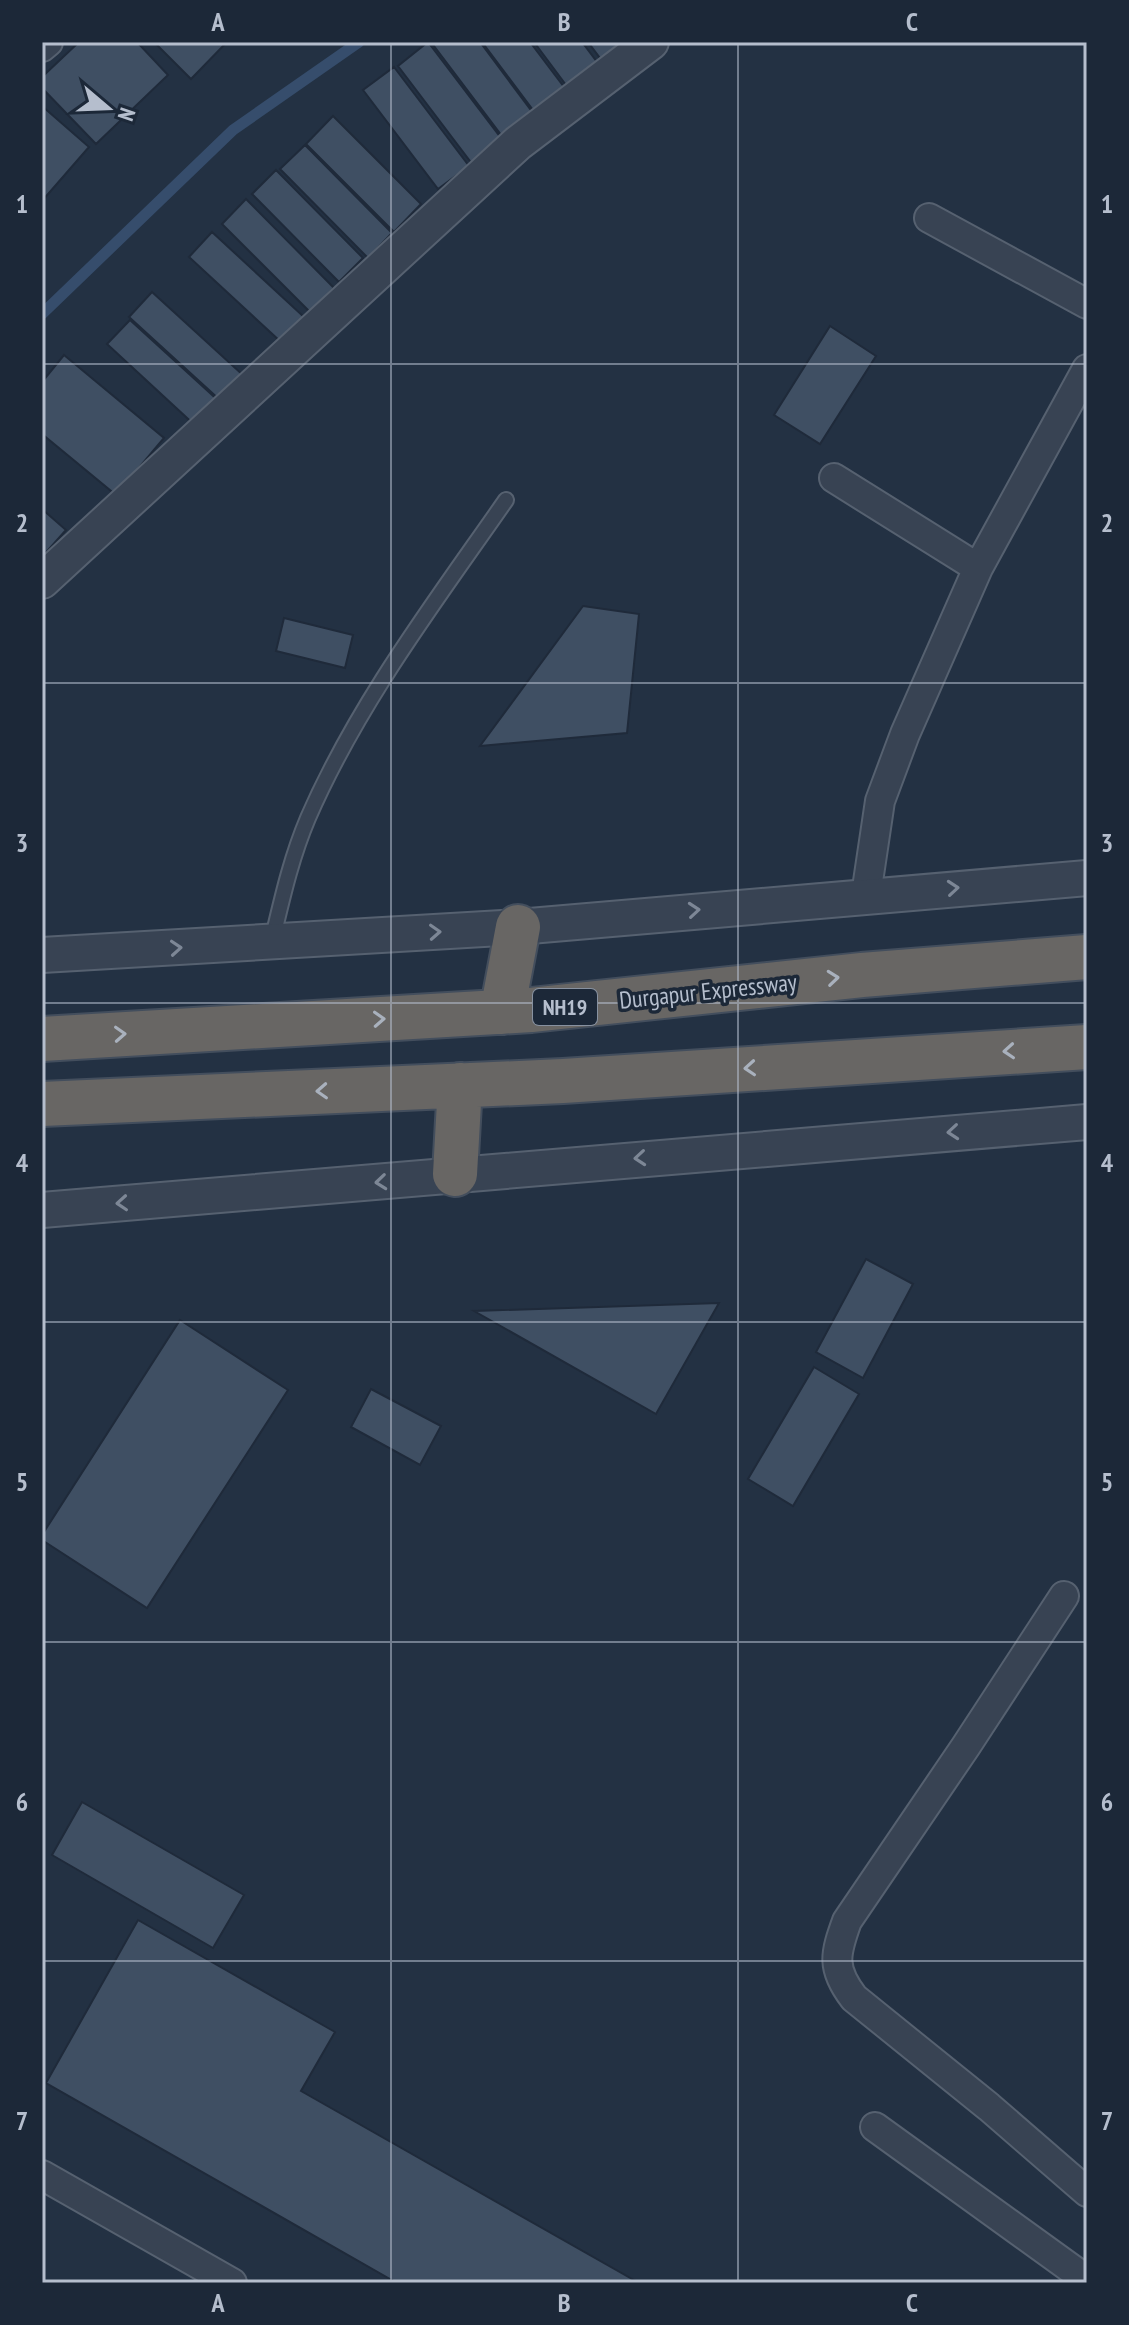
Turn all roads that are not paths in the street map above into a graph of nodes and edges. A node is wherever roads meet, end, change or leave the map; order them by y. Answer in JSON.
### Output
{"nodes":[{"id":1,"x":48,"y":42,"type":"edge"},
{"id":2,"x":651,"y":42,"type":"edge"},
{"id":3,"x":42,"y":47,"type":"edge"},
{"id":4,"x":929,"y":218,"type":"dead end"},
{"id":5,"x":1087,"y":304,"type":"edge"},
{"id":6,"x":1087,"y":369,"type":"edge"},
{"id":7,"x":834,"y":478,"type":"dead end"},
{"id":8,"x":506,"y":500,"type":"dead end"},
{"id":9,"x":978,"y":568,"type":"junction"},
{"id":10,"x":42,"y":581,"type":"edge"},
{"id":11,"x":1087,"y":878,"type":"edge"},
{"id":12,"x":866,"y":895,"type":"junction"},
{"id":13,"x":518,"y":927,"type":"junction"},
{"id":14,"x":271,"y":942,"type":"junction"},
{"id":15,"x":42,"y":955,"type":"edge"},
{"id":16,"x":1087,"y":957,"type":"edge"},
{"id":17,"x":502,"y":1012,"type":"junction"},
{"id":18,"x":42,"y":1039,"type":"edge"},
{"id":19,"x":1087,"y":1047,"type":"edge"},
{"id":20,"x":460,"y":1085,"type":"junction"},
{"id":21,"x":42,"y":1104,"type":"edge"},
{"id":22,"x":1087,"y":1122,"type":"edge"},
{"id":23,"x":455,"y":1174,"type":"junction"},
{"id":24,"x":42,"y":1210,"type":"edge"},
{"id":25,"x":1064,"y":1596,"type":"dead end"},
{"id":26,"x":875,"y":2127,"type":"dead end"},
{"id":27,"x":42,"y":2175,"type":"edge"},
{"id":28,"x":1087,"y":2192,"type":"edge"},
{"id":29,"x":1087,"y":2280,"type":"edge"},
{"id":30,"x":232,"y":2283,"type":"edge"}],
"edges":[{"from":1,"to":3,"type":"street"},
{"from":2,"to":10,"type":"street"},
{"from":4,"to":5,"type":"street"},
{"from":6,"to":9,"type":"street"},
{"from":7,"to":9,"type":"street"},
{"from":8,"to":14,"type":"lane"},
{"from":9,"to":12,"type":"street"},
{"from":12,"to":11,"type":"street","one_way":true},
{"from":13,"to":12,"type":"street","one_way":true},
{"from":14,"to":13,"type":"street","one_way":true},
{"from":13,"to":17,"type":"highway"},
{"from":15,"to":14,"type":"street","one_way":true},
{"from":17,"to":16,"type":"highway","name":"Durgapur Expressway","number":"NH19","one_way":true},
{"from":18,"to":17,"type":"highway","name":"Durgapur Expressway","number":"NH19","one_way":true},
{"from":19,"to":20,"type":"highway","one_way":true},
{"from":20,"to":21,"type":"highway","one_way":true},
{"from":20,"to":23,"type":"highway"},
{"from":22,"to":23,"type":"street","one_way":true},
{"from":23,"to":24,"type":"street","one_way":true},
{"from":25,"to":28,"type":"street"},
{"from":26,"to":29,"type":"street"},
{"from":27,"to":30,"type":"street"}]}
